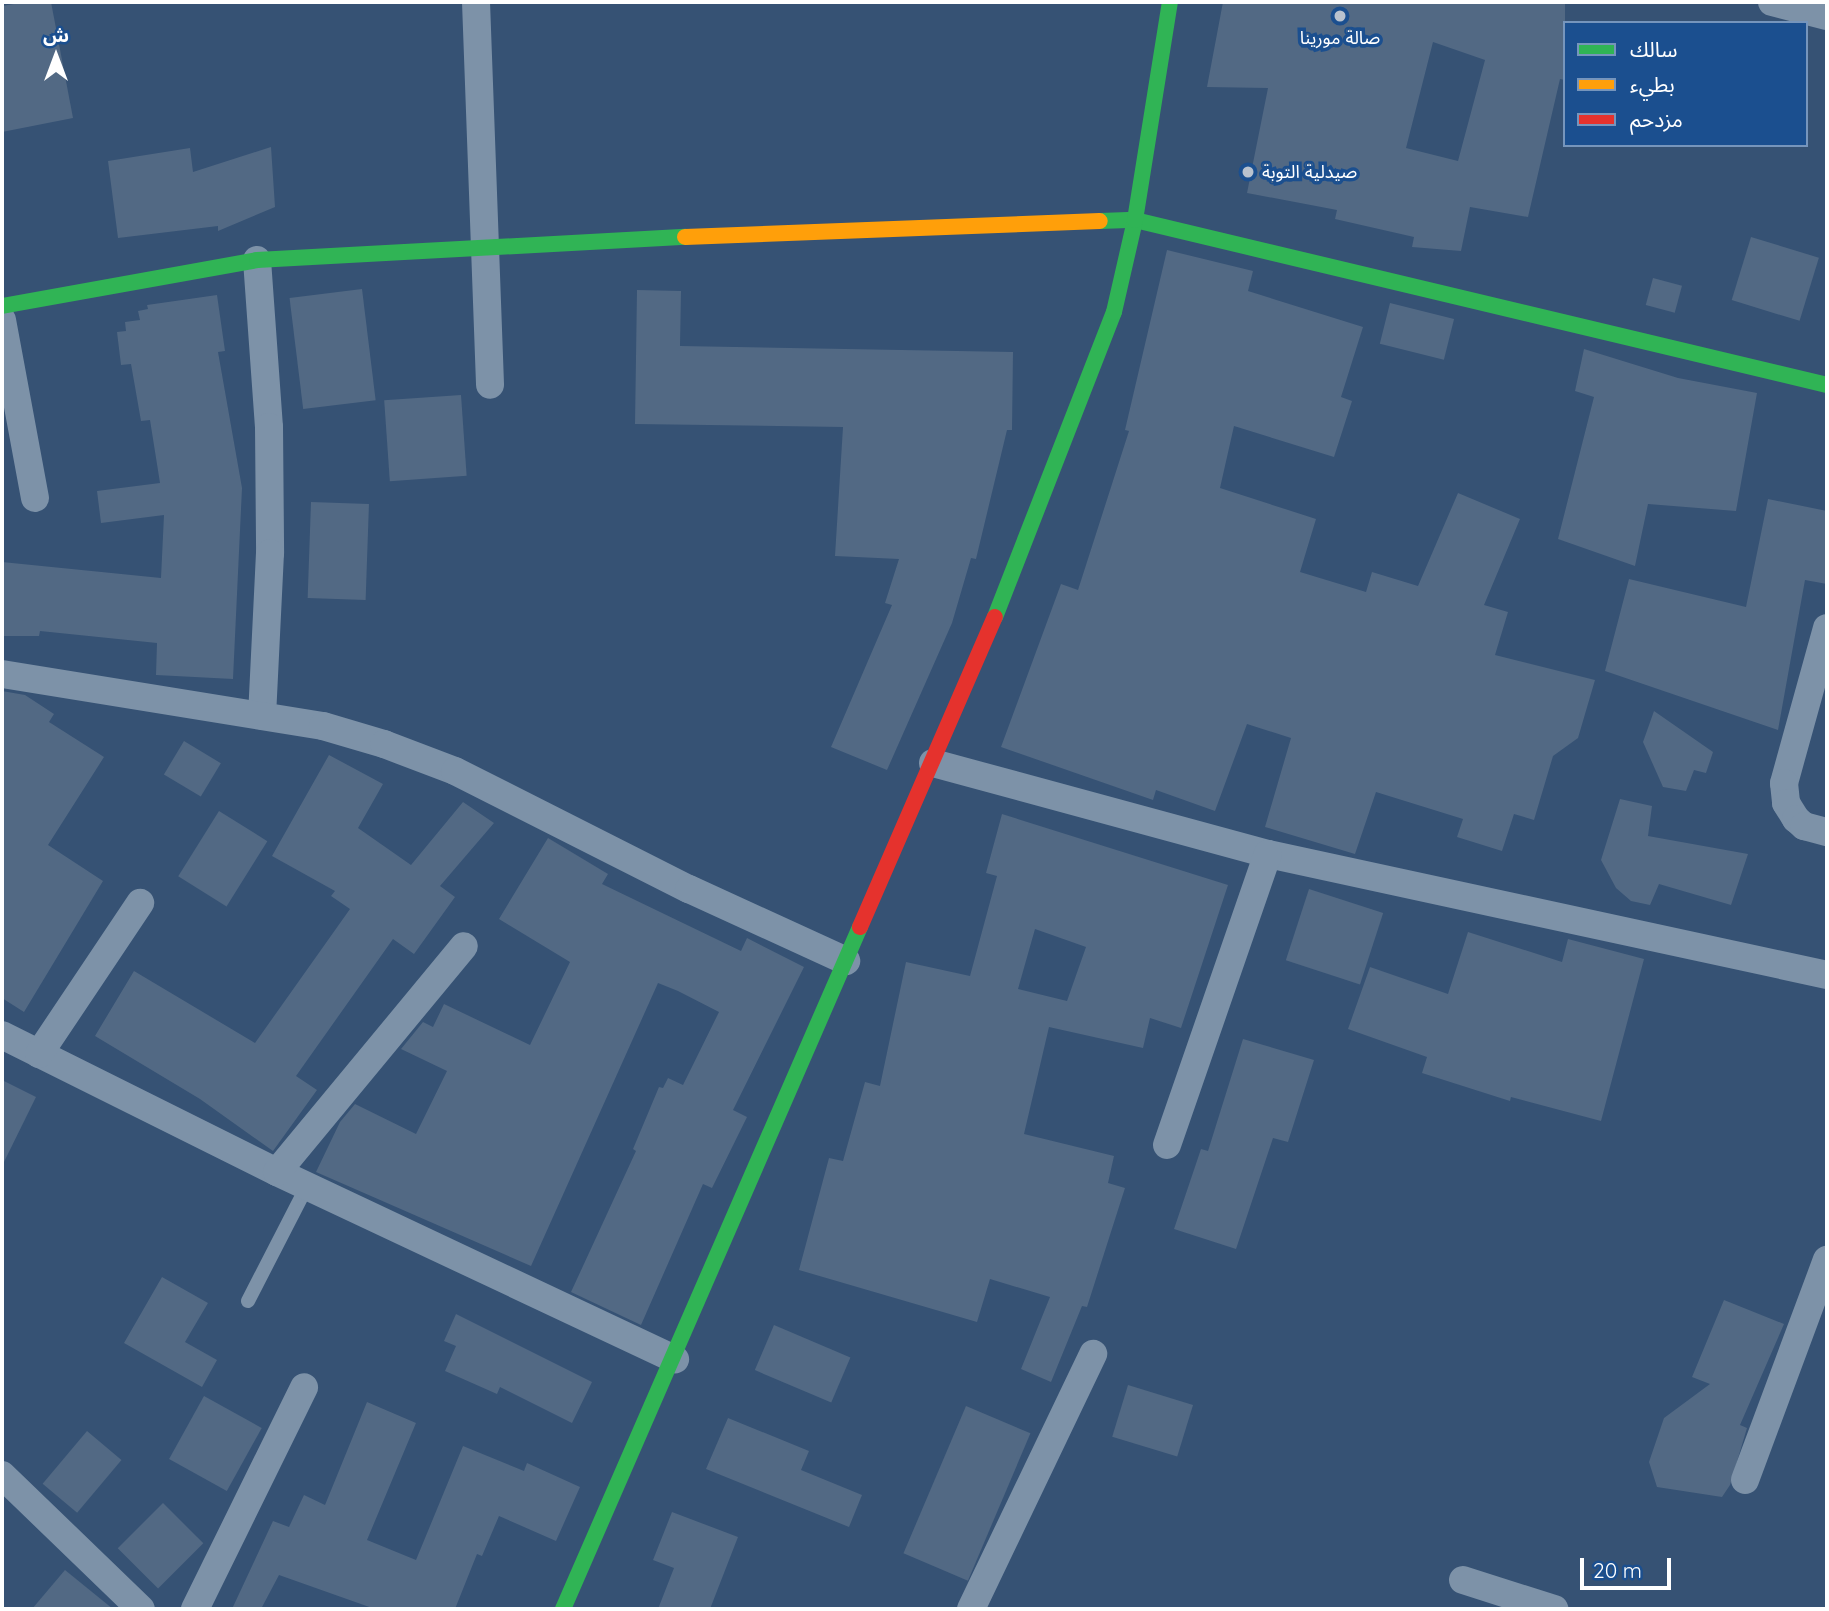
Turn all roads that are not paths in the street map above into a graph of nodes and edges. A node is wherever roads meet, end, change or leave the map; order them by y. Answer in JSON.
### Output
{"nodes":[{"id":1,"x":476,"y":2,"type":"edge"},
{"id":2,"x":1170,"y":2,"type":"edge"},
{"id":3,"x":1772,"y":2,"type":"edge"},
{"id":4,"x":1827,"y":16,"type":"edge"},
{"id":5,"x":1135,"y":220,"type":"junction"},
{"id":6,"x":486,"y":244,"type":"junction"},
{"id":7,"x":257,"y":260,"type":"junction"},
{"id":8,"x":2,"y":306,"type":"edge"},
{"id":9,"x":2,"y":320,"type":"edge"},
{"id":10,"x":490,"y":384,"type":"dead end"},
{"id":11,"x":1827,"y":385,"type":"edge"},
{"id":12,"x":35,"y":498,"type":"dead end"},
{"id":13,"x":1827,"y":628,"type":"edge"},
{"id":14,"x":2,"y":674,"type":"edge"},
{"id":15,"x":262,"y":716,"type":"junction"},
{"id":16,"x":933,"y":764,"type":"junction"},
{"id":17,"x":1827,"y":832,"type":"edge"},
{"id":18,"x":1268,"y":854,"type":"junction"},
{"id":19,"x":140,"y":903,"type":"dead end"},
{"id":20,"x":464,"y":946,"type":"dead end"},
{"id":21,"x":846,"y":961,"type":"junction"},
{"id":22,"x":1827,"y":975,"type":"edge"},
{"id":23,"x":2,"y":1035,"type":"edge"},
{"id":24,"x":39,"y":1054,"type":"junction"},
{"id":25,"x":1167,"y":1145,"type":"dead end"},
{"id":26,"x":277,"y":1172,"type":"junction"},
{"id":27,"x":307,"y":1186,"type":"junction"},
{"id":28,"x":1827,"y":1260,"type":"edge"},
{"id":29,"x":248,"y":1301,"type":"dead end"},
{"id":30,"x":1093,"y":1354,"type":"dead end"},
{"id":31,"x":675,"y":1359,"type":"junction"},
{"id":32,"x":304,"y":1387,"type":"dead end"},
{"id":33,"x":2,"y":1475,"type":"edge"},
{"id":34,"x":1745,"y":1480,"type":"dead end"},
{"id":35,"x":1463,"y":1580,"type":"dead end"},
{"id":36,"x":141,"y":1609,"type":"edge"},
{"id":37,"x":195,"y":1609,"type":"edge"},
{"id":38,"x":563,"y":1609,"type":"edge"},
{"id":39,"x":971,"y":1609,"type":"edge"},
{"id":40,"x":1554,"y":1609,"type":"edge"}],
"edges":[{"from":1,"to":6,"type":"street"},
{"from":2,"to":5,"type":"street"},
{"from":3,"to":4,"type":"street"},
{"from":5,"to":6,"type":"street"},
{"from":5,"to":11,"type":"street"},
{"from":5,"to":16,"type":"street"},
{"from":6,"to":7,"type":"street"},
{"from":6,"to":10,"type":"street"},
{"from":7,"to":8,"type":"street"},
{"from":7,"to":15,"type":"street"},
{"from":9,"to":12,"type":"street"},
{"from":13,"to":17,"type":"street"},
{"from":14,"to":15,"type":"street"},
{"from":15,"to":21,"type":"street"},
{"from":16,"to":18,"type":"street"},
{"from":16,"to":21,"type":"street"},
{"from":18,"to":22,"type":"street"},
{"from":18,"to":25,"type":"street"},
{"from":19,"to":24,"type":"street"},
{"from":20,"to":26,"type":"street"},
{"from":21,"to":31,"type":"street"},
{"from":23,"to":24,"type":"street"},
{"from":24,"to":26,"type":"street"},
{"from":26,"to":27,"type":"street"},
{"from":27,"to":29,"type":"lane"},
{"from":27,"to":31,"type":"street"},
{"from":28,"to":34,"type":"street"},
{"from":30,"to":39,"type":"street"},
{"from":31,"to":38,"type":"street"},
{"from":32,"to":37,"type":"street"},
{"from":33,"to":36,"type":"street"},
{"from":35,"to":40,"type":"street"}]}
